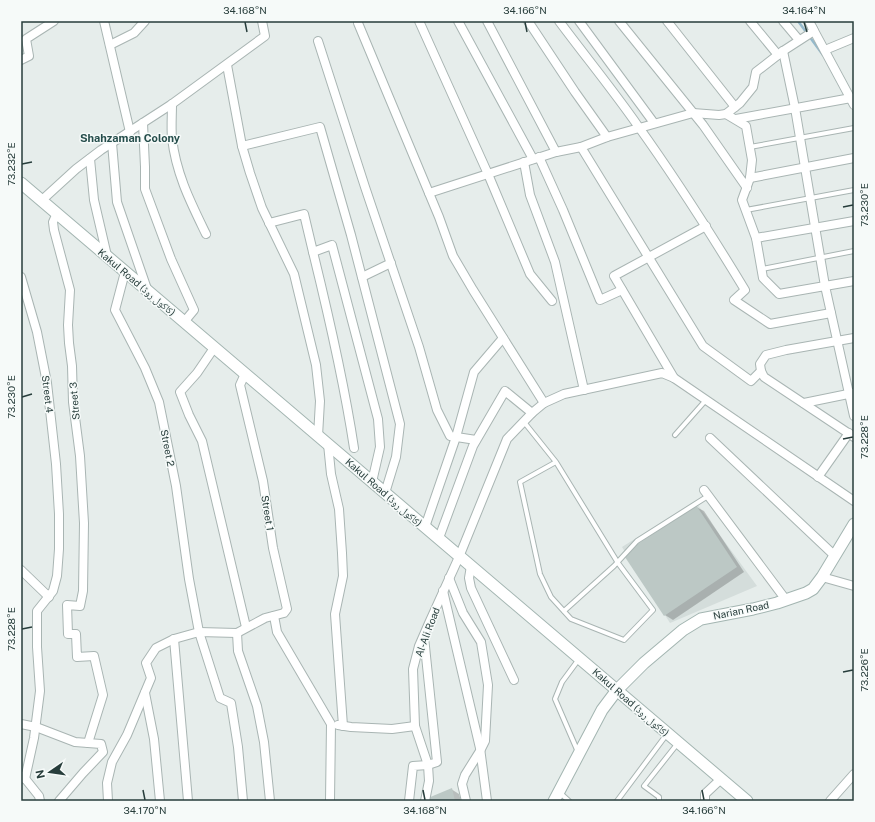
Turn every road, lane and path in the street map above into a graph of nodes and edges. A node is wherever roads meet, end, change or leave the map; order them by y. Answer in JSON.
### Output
{"nodes":[{"id":1,"x":54,"y":21,"type":"edge"},
{"id":2,"x":104,"y":21,"type":"edge"},
{"id":3,"x":145,"y":21,"type":"edge"},
{"id":4,"x":262,"y":21,"type":"edge"},
{"id":5,"x":419,"y":21,"type":"edge"},
{"id":6,"x":458,"y":21,"type":"edge"},
{"id":7,"x":487,"y":21,"type":"edge"},
{"id":8,"x":528,"y":21,"type":"edge"},
{"id":9,"x":559,"y":21,"type":"edge"},
{"id":10,"x":579,"y":21,"type":"edge"},
{"id":11,"x":619,"y":21,"type":"edge"},
{"id":12,"x":667,"y":21,"type":"edge"},
{"id":13,"x":750,"y":21,"type":"edge"},
{"id":14,"x":783,"y":21,"type":"edge"},
{"id":15,"x":358,"y":23,"type":"dead end"},
{"id":16,"x":810,"y":24,"type":"edge"},
{"id":17,"x":854,"y":38,"type":"edge"},
{"id":18,"x":799,"y":40,"type":"junction"},
{"id":19,"x":318,"y":41,"type":"dead end"},
{"id":20,"x":110,"y":45,"type":"junction"},
{"id":21,"x":825,"y":50,"type":"junction"},
{"id":22,"x":781,"y":53,"type":"junction"},
{"id":23,"x":21,"y":60,"type":"edge"},
{"id":24,"x":226,"y":65,"type":"junction"},
{"id":25,"x":852,"y":102,"type":"edge"},
{"id":26,"x":172,"y":104,"type":"junction"},
{"id":27,"x":735,"y":107,"type":"junction"},
{"id":28,"x":795,"y":108,"type":"junction"},
{"id":29,"x":693,"y":113,"type":"junction"},
{"id":30,"x":726,"y":114,"type":"junction"},
{"id":31,"x":736,"y":119,"type":"junction"},
{"id":32,"x":143,"y":123,"type":"junction"},
{"id":33,"x":654,"y":123,"type":"junction"},
{"id":34,"x":640,"y":127,"type":"junction"},
{"id":35,"x":854,"y":128,"type":"edge"},
{"id":36,"x":130,"y":132,"type":"junction"},
{"id":37,"x":607,"y":137,"type":"junction"},
{"id":38,"x":800,"y":138,"type":"junction"},
{"id":39,"x":112,"y":143,"type":"junction"},
{"id":40,"x":242,"y":146,"type":"junction"},
{"id":41,"x":581,"y":147,"type":"junction"},
{"id":42,"x":750,"y":147,"type":"junction"},
{"id":43,"x":556,"y":152,"type":"junction"},
{"id":44,"x":90,"y":158,"type":"junction"},
{"id":45,"x":536,"y":158,"type":"junction"},
{"id":46,"x":854,"y":158,"type":"edge"},
{"id":47,"x":524,"y":162,"type":"junction"},
{"id":48,"x":805,"y":167,"type":"junction"},
{"id":49,"x":488,"y":174,"type":"junction"},
{"id":50,"x":750,"y":178,"type":"junction"},
{"id":51,"x":21,"y":183,"type":"edge"},
{"id":52,"x":747,"y":188,"type":"junction"},
{"id":53,"x":854,"y":190,"type":"edge"},
{"id":54,"x":429,"y":192,"type":"junction"},
{"id":55,"x":810,"y":198,"type":"junction"},
{"id":56,"x":41,"y":200,"type":"junction"},
{"id":57,"x":746,"y":210,"type":"junction"},
{"id":58,"x":57,"y":213,"type":"junction"},
{"id":59,"x":854,"y":220,"type":"edge"},
{"id":60,"x":269,"y":223,"type":"junction"},
{"id":61,"x":706,"y":226,"type":"junction"},
{"id":62,"x":815,"y":228,"type":"junction"},
{"id":63,"x":206,"y":234,"type":"dead end"},
{"id":64,"x":756,"y":238,"type":"junction"},
{"id":65,"x":854,"y":251,"type":"edge"},
{"id":66,"x":313,"y":252,"type":"junction"},
{"id":67,"x":107,"y":256,"type":"junction"},
{"id":68,"x":820,"y":257,"type":"junction"},
{"id":69,"x":649,"y":258,"type":"junction"},
{"id":70,"x":390,"y":263,"type":"junction"},
{"id":71,"x":761,"y":269,"type":"junction"},
{"id":72,"x":125,"y":272,"type":"junction"},
{"id":73,"x":21,"y":277,"type":"edge"},
{"id":74,"x":362,"y":277,"type":"junction"},
{"id":75,"x":854,"y":281,"type":"edge"},
{"id":76,"x":825,"y":286,"type":"junction"},
{"id":77,"x":147,"y":290,"type":"junction"},
{"id":78,"x":622,"y":290,"type":"junction"},
{"id":79,"x":552,"y":301,"type":"dead end"},
{"id":80,"x":831,"y":313,"type":"junction"},
{"id":81,"x":184,"y":322,"type":"junction"},
{"id":82,"x":503,"y":338,"type":"junction"},
{"id":83,"x":854,"y":338,"type":"edge"},
{"id":84,"x":838,"y":341,"type":"junction"},
{"id":85,"x":214,"y":348,"type":"junction"},
{"id":86,"x":761,"y":371,"type":"junction"},
{"id":87,"x":245,"y":374,"type":"junction"},
{"id":88,"x":674,"y":378,"type":"junction"},
{"id":89,"x":584,"y":390,"type":"junction"},
{"id":90,"x":852,"y":393,"type":"edge"},
{"id":91,"x":706,"y":400,"type":"junction"},
{"id":92,"x":544,"y":403,"type":"junction"},
{"id":93,"x":804,"y":403,"type":"junction"},
{"id":94,"x":532,"y":412,"type":"junction"},
{"id":95,"x":854,"y":416,"type":"edge"},
{"id":96,"x":524,"y":422,"type":"junction"},
{"id":97,"x":675,"y":435,"type":"dead end"},
{"id":98,"x":852,"y":435,"type":"edge"},
{"id":99,"x":318,"y":436,"type":"junction"},
{"id":100,"x":456,"y":437,"type":"junction"},
{"id":101,"x":710,"y":438,"type":"dead end"},
{"id":102,"x":476,"y":440,"type":"junction"},
{"id":103,"x":328,"y":444,"type":"junction"},
{"id":104,"x":354,"y":448,"type":"dead end"},
{"id":105,"x":556,"y":462,"type":"junction"},
{"id":106,"x":818,"y":477,"type":"junction"},
{"id":107,"x":372,"y":482,"type":"junction"},
{"id":108,"x":385,"y":493,"type":"junction"},
{"id":109,"x":706,"y":493,"type":"joint"},
{"id":110,"x":854,"y":501,"type":"edge"},
{"id":111,"x":854,"y":524,"type":"edge"},
{"id":112,"x":425,"y":527,"type":"junction"},
{"id":113,"x":439,"y":538,"type":"junction"},
{"id":114,"x":835,"y":556,"type":"junction"},
{"id":115,"x":460,"y":557,"type":"junction"},
{"id":116,"x":618,"y":562,"type":"junction"},
{"id":117,"x":471,"y":566,"type":"junction"},
{"id":118,"x":21,"y":570,"type":"edge"},
{"id":119,"x":822,"y":577,"type":"junction"},
{"id":120,"x":449,"y":578,"type":"junction"},
{"id":121,"x":854,"y":586,"type":"edge"},
{"id":122,"x":443,"y":592,"type":"junction"},
{"id":123,"x":49,"y":597,"type":"junction"},
{"id":124,"x":786,"y":600,"type":"junction"},
{"id":125,"x":564,"y":612,"type":"junction"},
{"id":126,"x":274,"y":616,"type":"junction"},
{"id":127,"x":246,"y":627,"type":"junction"},
{"id":128,"x":199,"y":632,"type":"junction"},
{"id":129,"x":237,"y":633,"type":"junction"},
{"id":130,"x":424,"y":635,"type":"junction"},
{"id":131,"x":174,"y":639,"type":"junction"},
{"id":132,"x":580,"y":658,"type":"junction"},
{"id":133,"x":514,"y":680,"type":"dead end"},
{"id":134,"x":617,"y":690,"type":"junction"},
{"id":135,"x":145,"y":692,"type":"junction"},
{"id":136,"x":21,"y":724,"type":"edge"},
{"id":137,"x":331,"y":724,"type":"junction"},
{"id":138,"x":343,"y":726,"type":"junction"},
{"id":139,"x":415,"y":726,"type":"junction"},
{"id":140,"x":36,"y":727,"type":"junction"},
{"id":141,"x":667,"y":733,"type":"junction"},
{"id":142,"x":88,"y":743,"type":"junction"},
{"id":143,"x":679,"y":743,"type":"junction"},
{"id":144,"x":480,"y":751,"type":"junction"},
{"id":145,"x":580,"y":754,"type":"junction"},
{"id":146,"x":428,"y":765,"type":"junction"},
{"id":147,"x":854,"y":774,"type":"edge"},
{"id":148,"x":23,"y":776,"type":"edge"},
{"id":149,"x":720,"y":779,"type":"junction"},
{"id":150,"x":557,"y":797,"type":"edge"},
{"id":151,"x":40,"y":801,"type":"edge"},
{"id":152,"x":59,"y":801,"type":"edge"},
{"id":153,"x":108,"y":801,"type":"edge"},
{"id":154,"x":160,"y":801,"type":"edge"},
{"id":155,"x":188,"y":801,"type":"edge"},
{"id":156,"x":244,"y":801,"type":"edge"},
{"id":157,"x":270,"y":801,"type":"edge"},
{"id":158,"x":330,"y":801,"type":"edge"},
{"id":159,"x":409,"y":801,"type":"edge"},
{"id":160,"x":425,"y":801,"type":"edge"},
{"id":161,"x":466,"y":801,"type":"edge"},
{"id":162,"x":487,"y":801,"type":"edge"},
{"id":163,"x":569,"y":801,"type":"edge"},
{"id":164,"x":617,"y":801,"type":"edge"},
{"id":165,"x":660,"y":801,"type":"edge"},
{"id":166,"x":705,"y":801,"type":"edge"},
{"id":167,"x":747,"y":801,"type":"edge"},
{"id":168,"x":830,"y":801,"type":"edge"}],
"edges":[{"from":1,"to":23,"type":"street"},
{"from":2,"to":20,"type":"street"},
{"from":3,"to":20,"type":"street"},
{"from":4,"to":24,"type":"street"},
{"from":5,"to":49,"type":"street"},
{"from":6,"to":45,"type":"street"},
{"from":7,"to":43,"type":"street"},
{"from":8,"to":37,"type":"street"},
{"from":9,"to":34,"type":"street"},
{"from":10,"to":33,"type":"street"},
{"from":11,"to":29,"type":"street"},
{"from":12,"to":27,"type":"street"},
{"from":13,"to":22,"type":"street"},
{"from":14,"to":18,"type":"street"},
{"from":15,"to":54,"type":"street"},
{"from":16,"to":18,"type":"street"},
{"from":16,"to":21,"type":"street"},
{"from":17,"to":21,"type":"street"},
{"from":18,"to":22,"type":"street"},
{"from":19,"to":70,"type":"street"},
{"from":20,"to":36,"type":"street"},
{"from":21,"to":25,"type":"street"},
{"from":22,"to":27,"type":"street"},
{"from":22,"to":28,"type":"street"},
{"from":24,"to":26,"type":"street"},
{"from":24,"to":40,"type":"street"},
{"from":25,"to":28,"type":"street"},
{"from":26,"to":32,"type":"street"},
{"from":26,"to":63,"type":"street"},
{"from":27,"to":30,"type":"street"},
{"from":28,"to":31,"type":"street"},
{"from":28,"to":38,"type":"street"},
{"from":29,"to":30,"type":"street"},
{"from":29,"to":33,"type":"street"},
{"from":29,"to":52,"type":"street"},
{"from":30,"to":31,"type":"street"},
{"from":31,"to":42,"type":"street"},
{"from":32,"to":36,"type":"street"},
{"from":32,"to":81,"type":"street"},
{"from":33,"to":34,"type":"street"},
{"from":34,"to":37,"type":"street"},
{"from":34,"to":61,"type":"street"},
{"from":35,"to":38,"type":"lane"},
{"from":36,"to":39,"type":"street"},
{"from":37,"to":41,"type":"street"},
{"from":38,"to":42,"type":"lane"},
{"from":38,"to":48,"type":"street"},
{"from":39,"to":44,"type":"street"},
{"from":39,"to":77,"type":"street"},
{"from":40,"to":60,"type":"street"},
{"from":40,"to":74,"type":"street"},
{"from":41,"to":43,"type":"street"},
{"from":41,"to":69,"type":"street"},
{"from":42,"to":50,"type":"street"},
{"from":43,"to":45,"type":"street"},
{"from":44,"to":56,"type":"street"},
{"from":44,"to":67,"type":"street"},
{"from":45,"to":47,"type":"street"},
{"from":45,"to":78,"type":"street"},
{"from":46,"to":48,"type":"street"},
{"from":47,"to":49,"type":"street"},
{"from":47,"to":89,"type":"street"},
{"from":48,"to":50,"type":"street"},
{"from":48,"to":55,"type":"street"},
{"from":49,"to":54,"type":"street"},
{"from":49,"to":79,"type":"street"},
{"from":50,"to":52,"type":"street"},
{"from":51,"to":56,"type":"main road","name":"Kakul Road (کاکول روڈ)"},
{"from":52,"to":57,"type":"street"},
{"from":53,"to":55,"type":"lane"},
{"from":54,"to":82,"type":"street"},
{"from":55,"to":57,"type":"lane"},
{"from":55,"to":62,"type":"street"},
{"from":56,"to":58,"type":"main road","name":"Kakul Road (کاکول روڈ)"},
{"from":57,"to":64,"type":"street"},
{"from":58,"to":67,"type":"main road","name":"Kakul Road (کاکول روڈ)"},
{"from":58,"to":142,"type":"street","name":"Street 3"},
{"from":59,"to":62,"type":"street"},
{"from":60,"to":66,"type":"street"},
{"from":60,"to":99,"type":"street"},
{"from":61,"to":69,"type":"street"},
{"from":61,"to":80,"type":"street"},
{"from":62,"to":64,"type":"street"},
{"from":62,"to":68,"type":"street"},
{"from":64,"to":71,"type":"street"},
{"from":65,"to":68,"type":"lane"},
{"from":66,"to":104,"type":"street"},
{"from":66,"to":107,"type":"street"},
{"from":67,"to":72,"type":"main road","name":"Kakul Road (کاکول روڈ)"},
{"from":68,"to":71,"type":"lane"},
{"from":68,"to":76,"type":"street"},
{"from":69,"to":78,"type":"street"},
{"from":69,"to":86,"type":"street"},
{"from":70,"to":74,"type":"street"},
{"from":70,"to":100,"type":"street"},
{"from":71,"to":76,"type":"street"},
{"from":72,"to":77,"type":"main road","name":"Kakul Road (کاکول روڈ)"},
{"from":72,"to":128,"type":"street","name":"Street 2"},
{"from":73,"to":123,"type":"street","name":"Street 4"},
{"from":74,"to":108,"type":"street"},
{"from":75,"to":76,"type":"street"},
{"from":76,"to":80,"type":"street"},
{"from":77,"to":81,"type":"main road","name":"Kakul Road (کاکول روڈ)"},
{"from":78,"to":88,"type":"street"},
{"from":80,"to":84,"type":"street"},
{"from":81,"to":85,"type":"main road","name":"Kakul Road (کاکول روڈ)"},
{"from":82,"to":92,"type":"street"},
{"from":82,"to":100,"type":"street"},
{"from":83,"to":84,"type":"street"},
{"from":84,"to":86,"type":"street"},
{"from":84,"to":90,"type":"street"},
{"from":85,"to":87,"type":"main road","name":"Kakul Road (کاکول روڈ)"},
{"from":85,"to":127,"type":"street"},
{"from":86,"to":93,"type":"street"},
{"from":87,"to":99,"type":"main road","name":"Kakul Road (کاکول روڈ)"},
{"from":87,"to":126,"type":"street","name":"Street 1"},
{"from":88,"to":89,"type":"street","name":"Al-Ali Road"},
{"from":88,"to":91,"type":"street"},
{"from":89,"to":92,"type":"street","name":"Al-Ali Road"},
{"from":90,"to":93,"type":"street"},
{"from":90,"to":95,"type":"street"},
{"from":91,"to":97,"type":"lane"},
{"from":91,"to":106,"type":"street"},
{"from":92,"to":94,"type":"street","name":"Al-Ali Road"},
{"from":93,"to":98,"type":"street"},
{"from":94,"to":96,"type":"street","name":"Al-Ali Road"},
{"from":94,"to":102,"type":"street"},
{"from":96,"to":105,"type":"lane"},
{"from":96,"to":115,"type":"street","name":"Al-Ali Road"},
{"from":98,"to":106,"type":"street"},
{"from":99,"to":103,"type":"main road","name":"Kakul Road (کاکول روڈ)"},
{"from":100,"to":102,"type":"street"},
{"from":100,"to":112,"type":"street"},
{"from":101,"to":114,"type":"street"},
{"from":102,"to":113,"type":"street"},
{"from":103,"to":107,"type":"main road","name":"Kakul Road (کاکول روڈ)"},
{"from":103,"to":138,"type":"street"},
{"from":105,"to":116,"type":"lane"},
{"from":105,"to":125,"type":"lane"},
{"from":106,"to":110,"type":"street"},
{"from":107,"to":108,"type":"main road","name":"Kakul Road (کاکول روڈ)"},
{"from":108,"to":112,"type":"main road","name":"Kakul Road (کاکول روڈ)"},
{"from":109,"to":116,"type":"lane"},
{"from":109,"to":124,"type":"street"},
{"from":111,"to":114,"type":"main road","name":"Narian Road"},
{"from":112,"to":113,"type":"main road","name":"Kakul Road (کاکول روڈ)"},
{"from":113,"to":115,"type":"main road","name":"Kakul Road (کاکول روڈ)"},
{"from":114,"to":119,"type":"main road","name":"Narian Road"},
{"from":115,"to":117,"type":"main road","name":"Kakul Road (کاکول روڈ)"},
{"from":115,"to":120,"type":"street","name":"Al-Ali Road"},
{"from":116,"to":125,"type":"lane"},
{"from":116,"to":125,"type":"lane"},
{"from":117,"to":132,"type":"main road","name":"Kakul Road (کاکول روڈ)"},
{"from":117,"to":133,"type":"street"},
{"from":118,"to":123,"type":"street"},
{"from":119,"to":121,"type":"street"},
{"from":119,"to":124,"type":"main road","name":"Narian Road"},
{"from":120,"to":122,"type":"street","name":"Al-Ali Road"},
{"from":120,"to":144,"type":"street"},
{"from":122,"to":130,"type":"street","name":"Al-Ali Road"},
{"from":122,"to":144,"type":"street"},
{"from":123,"to":140,"type":"street","name":"Street 4"},
{"from":124,"to":134,"type":"main road","name":"Narian Road"},
{"from":126,"to":127,"type":"street","name":"Street 1"},
{"from":126,"to":137,"type":"street"},
{"from":127,"to":129,"type":"street","name":"Street 1"},
{"from":128,"to":129,"type":"street"},
{"from":128,"to":131,"type":"street"},
{"from":128,"to":156,"type":"street","name":"Street 2"},
{"from":129,"to":157,"type":"street"},
{"from":130,"to":139,"type":"street","name":"Al-Ali Road"},
{"from":130,"to":146,"type":"street"},
{"from":131,"to":135,"type":"street"},
{"from":131,"to":155,"type":"street"},
{"from":132,"to":134,"type":"main road","name":"Kakul Road (کاکول روڈ)"},
{"from":132,"to":145,"type":"lane"},
{"from":134,"to":141,"type":"main road","name":"Kakul Road (کاکول روڈ)"},
{"from":134,"to":145,"type":"main road","name":"Narian Road"},
{"from":135,"to":153,"type":"street"},
{"from":135,"to":154,"type":"street"},
{"from":136,"to":140,"type":"street"},
{"from":137,"to":138,"type":"street"},
{"from":137,"to":158,"type":"street"},
{"from":138,"to":139,"type":"street"},
{"from":139,"to":146,"type":"street","name":"Al-Ali Road"},
{"from":140,"to":142,"type":"street"},
{"from":140,"to":148,"type":"street","name":"Street 4"},
{"from":141,"to":143,"type":"main road","name":"Kakul Road (کاکول روڈ)"},
{"from":141,"to":164,"type":"lane"},
{"from":142,"to":152,"type":"street"},
{"from":143,"to":149,"type":"main road","name":"Kakul Road (کاکول روڈ)"},
{"from":143,"to":165,"type":"lane"},
{"from":144,"to":161,"type":"street"},
{"from":144,"to":162,"type":"street"},
{"from":145,"to":150,"type":"main road","name":"Narian Road"},
{"from":146,"to":159,"type":"street"},
{"from":146,"to":160,"type":"street","name":"Al-Ali Road"},
{"from":147,"to":168,"type":"street"},
{"from":148,"to":151,"type":"street"},
{"from":149,"to":166,"type":"street"},
{"from":149,"to":167,"type":"main road","name":"Kakul Road (کاکول روڈ)"},
{"from":150,"to":163,"type":"lane"}]}
